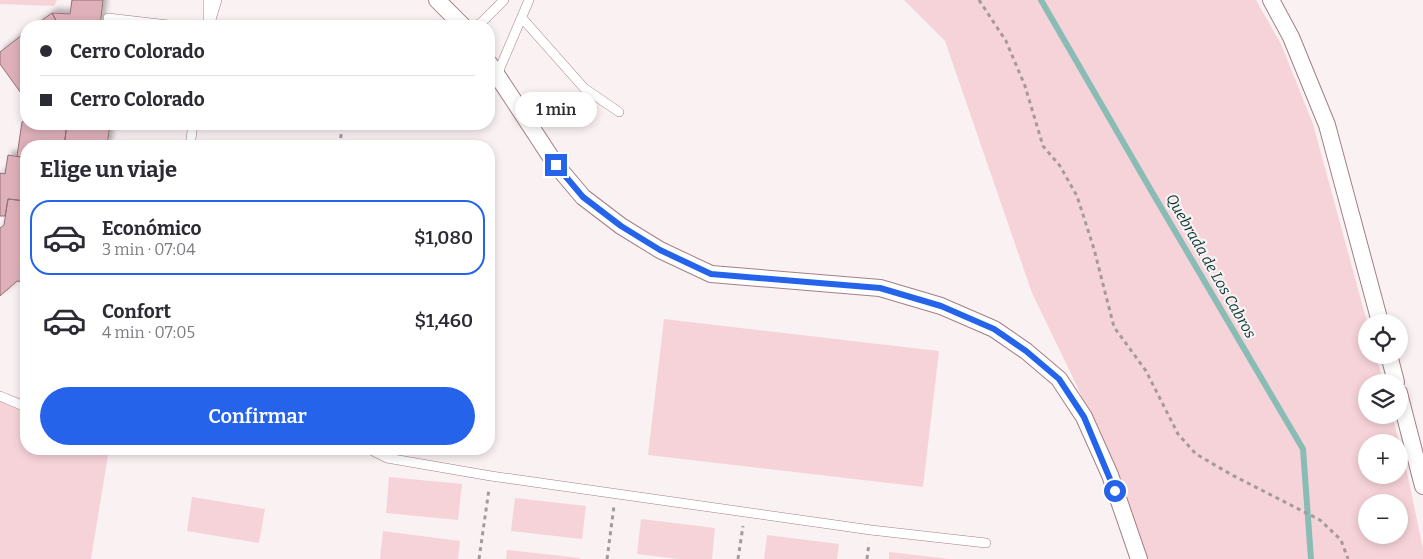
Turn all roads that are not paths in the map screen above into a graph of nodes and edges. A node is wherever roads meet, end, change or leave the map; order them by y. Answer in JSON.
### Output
{"nodes":[{"id":1,"x":208,"y":0,"type":"edge"},
{"id":2,"x":217,"y":0,"type":"edge"},
{"id":3,"x":438,"y":0,"type":"edge"},
{"id":4,"x":504,"y":0,"type":"edge"},
{"id":5,"x":529,"y":0,"type":"edge"},
{"id":6,"x":1271,"y":0,"type":"edge"},
{"id":7,"x":108,"y":18,"type":"dead end"},
{"id":8,"x":522,"y":18,"type":"junction"},
{"id":9,"x":125,"y":20,"type":"edge"},
{"id":10,"x":208,"y":20,"type":"edge"},
{"id":11,"x":210,"y":20,"type":"edge"},
{"id":12,"x":457,"y":20,"type":"edge"},
{"id":13,"x":483,"y":20,"type":"edge"},
{"id":14,"x":495,"y":66,"type":"edge"},
{"id":15,"x":495,"y":73,"type":"edge"},
{"id":16,"x":619,"y":112,"type":"dead end"},
{"id":17,"x":1378,"y":314,"type":"edge"},
{"id":18,"x":0,"y":396,"type":"edge"},
{"id":19,"x":20,"y":404,"type":"edge"},
{"id":20,"x":1408,"y":421,"type":"edge"},
{"id":21,"x":381,"y":455,"type":"edge"},
{"id":22,"x":1420,"y":459,"type":"edge"},
{"id":23,"x":1423,"y":486,"type":"edge"},
{"id":24,"x":986,"y":543,"type":"dead end"},
{"id":25,"x":1139,"y":559,"type":"edge"}],
"edges":[{"from":1,"to":10,"type":"lane"},
{"from":2,"to":11,"type":"lane"},
{"from":3,"to":12,"type":"street"},
{"from":4,"to":13,"type":"lane"},
{"from":5,"to":8,"type":"lane"},
{"from":6,"to":17,"type":"street"},
{"from":7,"to":9,"type":"lane"},
{"from":8,"to":14,"type":"lane"},
{"from":8,"to":16,"type":"lane"},
{"from":15,"to":25,"type":"street"},
{"from":18,"to":19,"type":"lane"},
{"from":20,"to":22,"type":"street"},
{"from":21,"to":24,"type":"lane"},
{"from":22,"to":23,"type":"street"}]}
